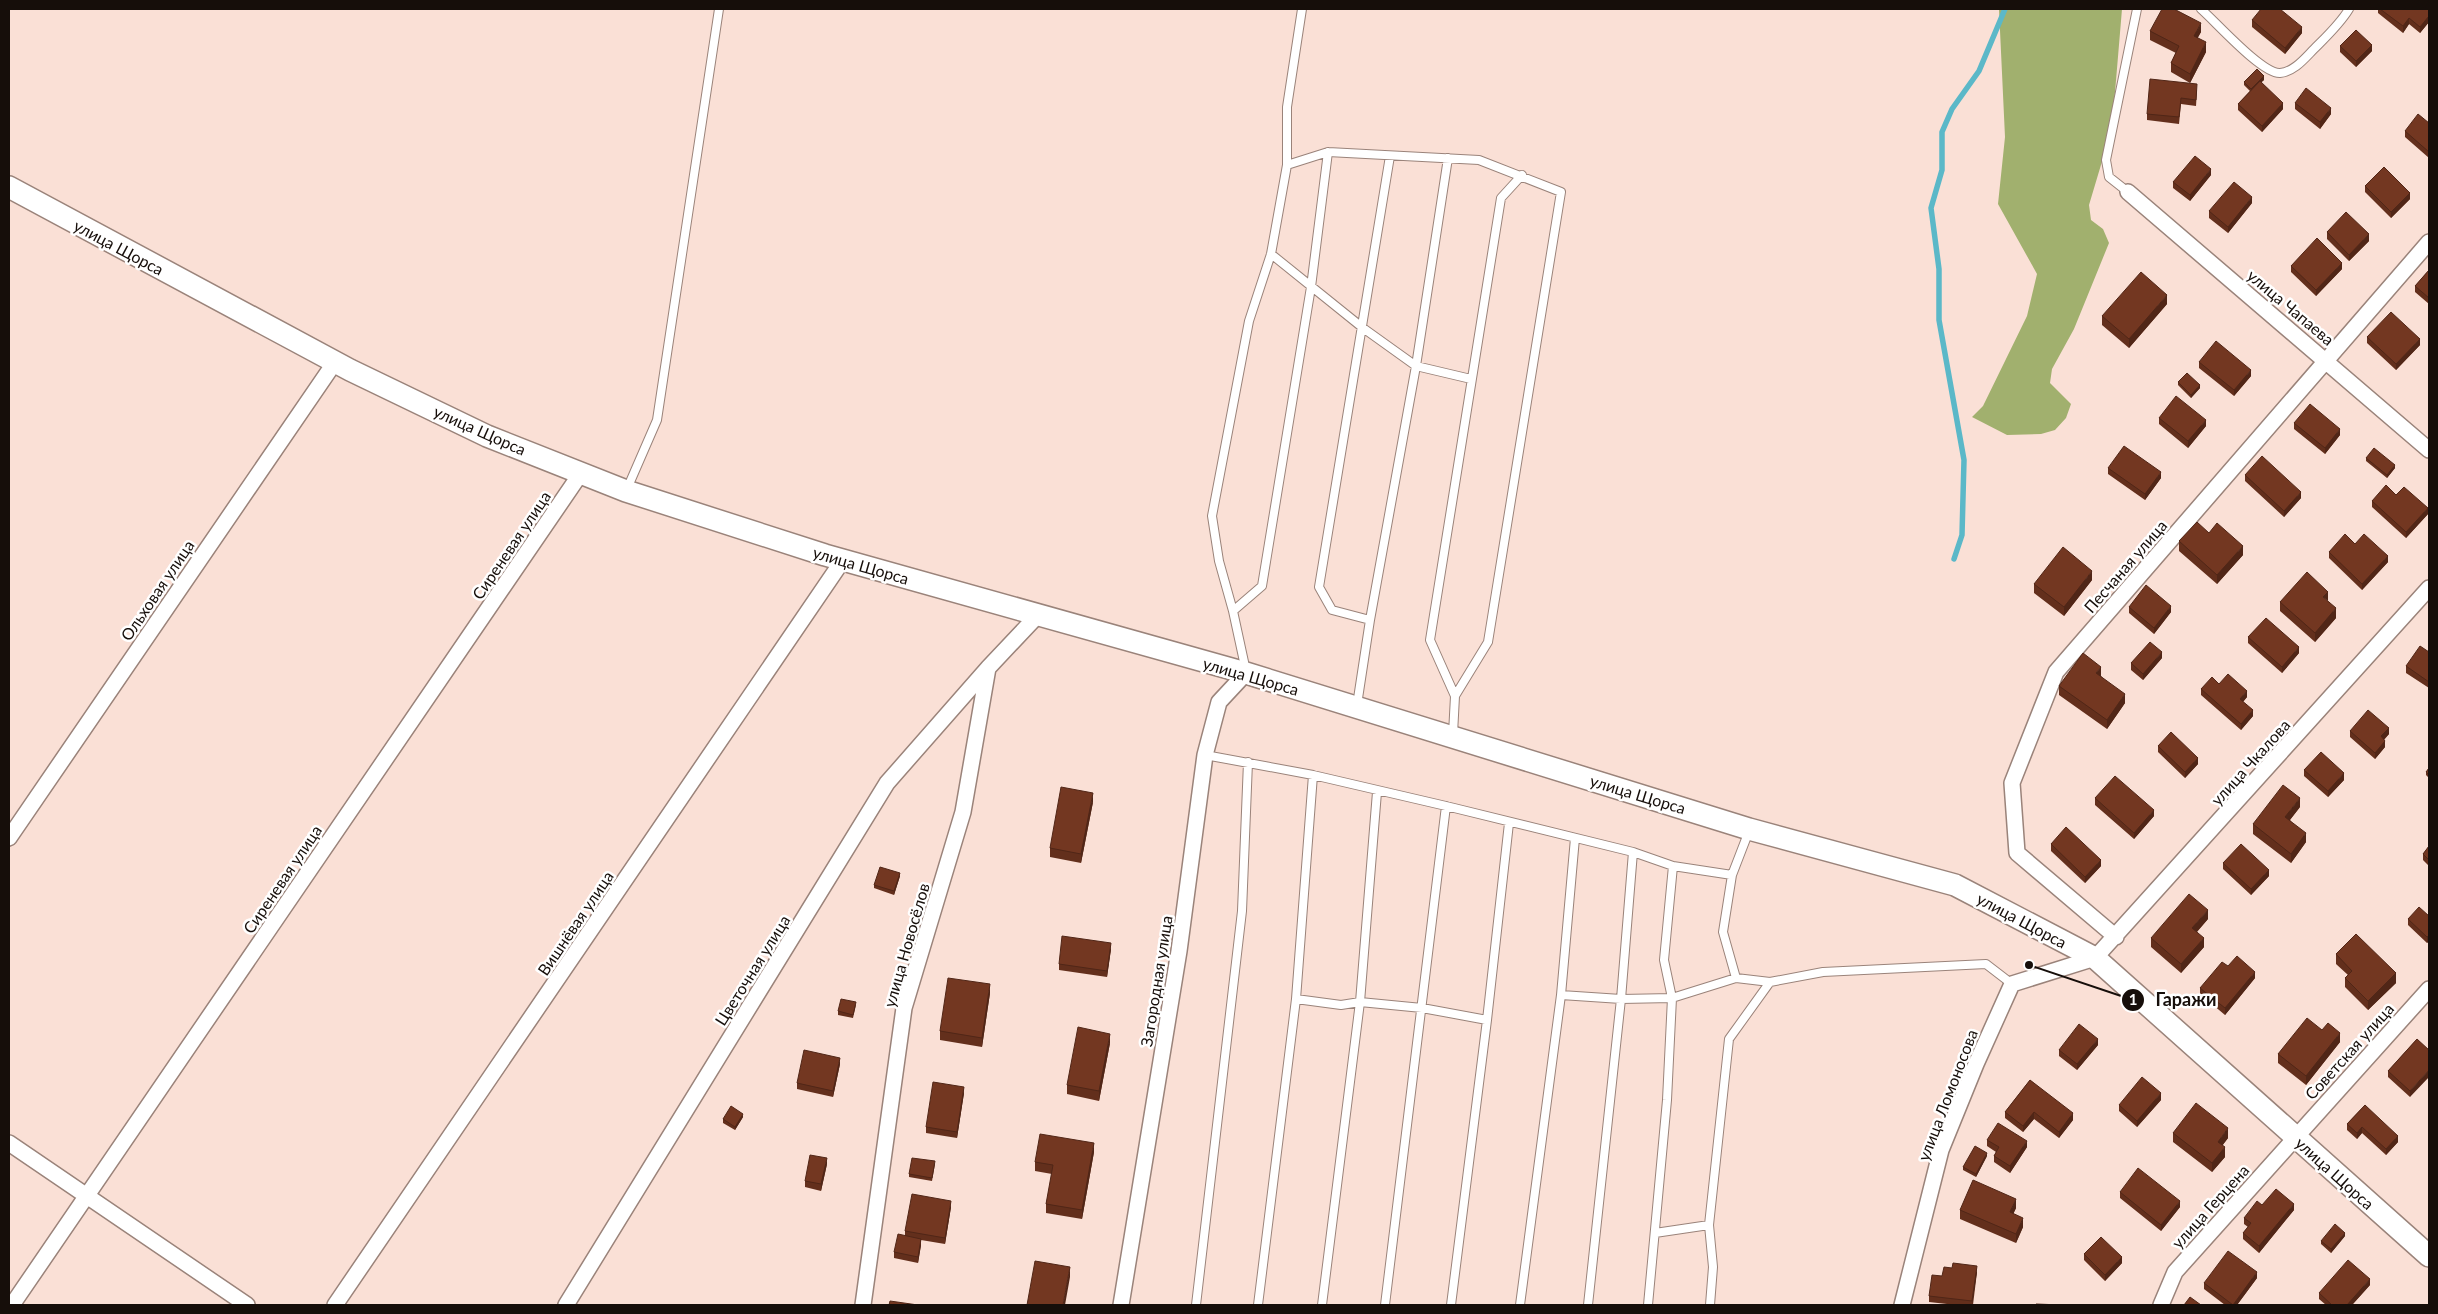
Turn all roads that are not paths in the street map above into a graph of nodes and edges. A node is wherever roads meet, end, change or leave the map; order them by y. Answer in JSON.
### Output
{"nodes":[{"id":1,"x":719,"y":9,"type":"edge"},
{"id":2,"x":1302,"y":9,"type":"edge"},
{"id":3,"x":2137,"y":9,"type":"edge"},
{"id":4,"x":2201,"y":9,"type":"edge"},
{"id":5,"x":2349,"y":9,"type":"edge"},
{"id":6,"x":1328,"y":152,"type":"junction"},
{"id":7,"x":1390,"y":156,"type":"junction"},
{"id":8,"x":1448,"y":158,"type":"junction"},
{"id":9,"x":1287,"y":165,"type":"junction"},
{"id":10,"x":1522,"y":175,"type":"junction"},
{"id":11,"x":9,"y":187,"type":"edge"},
{"id":12,"x":2128,"y":192,"type":"joint"},
{"id":13,"x":2429,"y":242,"type":"edge"},
{"id":14,"x":1271,"y":254,"type":"junction"},
{"id":15,"x":1311,"y":287,"type":"junction"},
{"id":16,"x":1362,"y":328,"type":"junction"},
{"id":17,"x":335,"y":362,"type":"junction"},
{"id":18,"x":2328,"y":362,"type":"junction"},
{"id":19,"x":1416,"y":366,"type":"junction"},
{"id":20,"x":1471,"y":379,"type":"junction"},
{"id":21,"x":2429,"y":450,"type":"edge"},
{"id":22,"x":581,"y":473,"type":"junction"},
{"id":23,"x":626,"y":491,"type":"junction"},
{"id":24,"x":843,"y":560,"type":"junction"},
{"id":25,"x":2429,"y":588,"type":"edge"},
{"id":26,"x":1233,"y":611,"type":"junction"},
{"id":27,"x":1037,"y":616,"type":"junction"},
{"id":28,"x":1370,"y":620,"type":"junction"},
{"id":29,"x":988,"y":668,"type":"junction"},
{"id":30,"x":1246,"y":673,"type":"junction"},
{"id":31,"x":1455,"y":696,"type":"junction"},
{"id":32,"x":1356,"y":708,"type":"junction"},
{"id":33,"x":1452,"y":738,"type":"junction"},
{"id":34,"x":1205,"y":754,"type":"junction"},
{"id":35,"x":1248,"y":762,"type":"junction"},
{"id":36,"x":1313,"y":775,"type":"junction"},
{"id":37,"x":1377,"y":792,"type":"junction"},
{"id":38,"x":1446,"y":806,"type":"junction"},
{"id":39,"x":1508,"y":823,"type":"junction"},
{"id":40,"x":1749,"y":829,"type":"junction"},
{"id":41,"x":9,"y":838,"type":"edge"},
{"id":42,"x":1575,"y":838,"type":"junction"},
{"id":43,"x":1634,"y":852,"type":"junction"},
{"id":44,"x":1673,"y":866,"type":"junction"},
{"id":45,"x":1732,"y":874,"type":"junction"},
{"id":46,"x":2116,"y":937,"type":"junction"},
{"id":47,"x":2095,"y":958,"type":"junction"},
{"id":48,"x":1736,"y":978,"type":"junction"},
{"id":49,"x":1770,"y":982,"type":"junction"},
{"id":50,"x":2012,"y":984,"type":"junction"},
{"id":51,"x":2429,"y":989,"type":"edge"},
{"id":52,"x":1561,"y":995,"type":"junction"},
{"id":53,"x":1672,"y":998,"type":"junction"},
{"id":54,"x":1296,"y":999,"type":"junction"},
{"id":55,"x":1621,"y":999,"type":"junction"},
{"id":56,"x":1360,"y":1002,"type":"junction"},
{"id":57,"x":1422,"y":1008,"type":"junction"},
{"id":58,"x":1487,"y":1020,"type":"junction"},
{"id":59,"x":2296,"y":1137,"type":"junction"},
{"id":60,"x":9,"y":1143,"type":"edge"},
{"id":61,"x":87,"y":1196,"type":"junction"},
{"id":62,"x":1709,"y":1225,"type":"junction"},
{"id":63,"x":1655,"y":1233,"type":"junction"},
{"id":64,"x":2429,"y":1256,"type":"edge"},
{"id":65,"x":12,"y":1305,"type":"edge"},
{"id":66,"x":247,"y":1305,"type":"edge"},
{"id":67,"x":335,"y":1305,"type":"edge"},
{"id":68,"x":566,"y":1305,"type":"edge"},
{"id":69,"x":863,"y":1305,"type":"edge"},
{"id":70,"x":1121,"y":1305,"type":"edge"},
{"id":71,"x":1196,"y":1305,"type":"edge"},
{"id":72,"x":1258,"y":1305,"type":"edge"},
{"id":73,"x":1322,"y":1305,"type":"edge"},
{"id":74,"x":1385,"y":1305,"type":"edge"},
{"id":75,"x":1451,"y":1305,"type":"edge"},
{"id":76,"x":1520,"y":1305,"type":"edge"},
{"id":77,"x":1588,"y":1305,"type":"edge"},
{"id":78,"x":1648,"y":1305,"type":"edge"},
{"id":79,"x":1710,"y":1305,"type":"edge"},
{"id":80,"x":1902,"y":1305,"type":"edge"},
{"id":81,"x":2161,"y":1305,"type":"edge"}],
"edges":[{"from":1,"to":23,"type":"lane"},
{"from":2,"to":9,"type":"lane"},
{"from":3,"to":12,"type":"lane"},
{"from":4,"to":5,"type":"lane"},
{"from":6,"to":7,"type":"lane"},
{"from":6,"to":9,"type":"lane"},
{"from":6,"to":15,"type":"lane"},
{"from":7,"to":8,"type":"lane"},
{"from":7,"to":16,"type":"lane"},
{"from":8,"to":10,"type":"lane"},
{"from":8,"to":19,"type":"lane"},
{"from":9,"to":14,"type":"lane"},
{"from":10,"to":20,"type":"lane"},
{"from":10,"to":31,"type":"lane"},
{"from":11,"to":17,"type":"street","name":"улица Щорса"},
{"from":12,"to":18,"type":"street","name":"улица Чапаева"},
{"from":13,"to":18,"type":"street","name":"Песчаная улица"},
{"from":14,"to":15,"type":"lane"},
{"from":14,"to":26,"type":"lane"},
{"from":15,"to":16,"type":"lane"},
{"from":15,"to":26,"type":"lane"},
{"from":16,"to":19,"type":"lane"},
{"from":16,"to":28,"type":"lane"},
{"from":17,"to":22,"type":"street","name":"улица Щорса"},
{"from":17,"to":41,"type":"street","name":"Ольховая улица"},
{"from":18,"to":21,"type":"street","name":"улица Чапаева"},
{"from":18,"to":46,"type":"street","name":"Песчаная улица"},
{"from":19,"to":20,"type":"lane"},
{"from":19,"to":28,"type":"lane"},
{"from":20,"to":31,"type":"lane"},
{"from":22,"to":23,"type":"street","name":"улица Щорса"},
{"from":22,"to":61,"type":"street","name":"Сиреневая улица"},
{"from":23,"to":24,"type":"street","name":"улица Щорса"},
{"from":24,"to":27,"type":"street","name":"улица Щорса"},
{"from":24,"to":67,"type":"street","name":"Вишнёвая улица"},
{"from":25,"to":46,"type":"street","name":"улица Чкалова"},
{"from":26,"to":30,"type":"lane"},
{"from":27,"to":29,"type":"street"},
{"from":27,"to":30,"type":"street","name":"улица Щорса"},
{"from":28,"to":32,"type":"lane"},
{"from":29,"to":68,"type":"street","name":"Цветочная улица"},
{"from":29,"to":69,"type":"street","name":"улица Новосёлов"},
{"from":30,"to":32,"type":"street","name":"улица Щорса"},
{"from":30,"to":34,"type":"street","name":"Загородная улица"},
{"from":31,"to":33,"type":"lane"},
{"from":32,"to":33,"type":"street","name":"улица Щорса"},
{"from":33,"to":40,"type":"street","name":"улица Щорса"},
{"from":34,"to":35,"type":"lane"},
{"from":34,"to":70,"type":"street","name":"Загородная улица"},
{"from":35,"to":36,"type":"lane"},
{"from":35,"to":71,"type":"lane"},
{"from":36,"to":37,"type":"lane"},
{"from":36,"to":54,"type":"lane"},
{"from":37,"to":38,"type":"lane"},
{"from":37,"to":56,"type":"lane"},
{"from":38,"to":39,"type":"lane"},
{"from":38,"to":57,"type":"lane"},
{"from":39,"to":42,"type":"lane"},
{"from":39,"to":58,"type":"lane"},
{"from":40,"to":45,"type":"lane"},
{"from":40,"to":47,"type":"street","name":"улица Щорса"},
{"from":42,"to":43,"type":"lane"},
{"from":42,"to":52,"type":"lane"},
{"from":43,"to":44,"type":"lane"},
{"from":43,"to":55,"type":"lane"},
{"from":44,"to":45,"type":"lane"},
{"from":44,"to":53,"type":"lane"},
{"from":45,"to":48,"type":"lane"},
{"from":46,"to":47,"type":"street","name":"улица Чкалова"},
{"from":47,"to":50,"type":"street"},
{"from":47,"to":59,"type":"street","name":"улица Щорса"},
{"from":48,"to":49,"type":"lane"},
{"from":48,"to":53,"type":"lane"},
{"from":49,"to":50,"type":"lane"},
{"from":49,"to":62,"type":"lane"},
{"from":50,"to":80,"type":"street","name":"улица Ломоносова"},
{"from":51,"to":59,"type":"street","name":"Советская улица"},
{"from":52,"to":55,"type":"lane"},
{"from":52,"to":76,"type":"lane"},
{"from":53,"to":55,"type":"lane"},
{"from":53,"to":63,"type":"lane"},
{"from":54,"to":56,"type":"lane"},
{"from":54,"to":72,"type":"lane"},
{"from":55,"to":77,"type":"lane"},
{"from":56,"to":57,"type":"lane"},
{"from":56,"to":73,"type":"lane"},
{"from":57,"to":58,"type":"lane"},
{"from":57,"to":74,"type":"lane"},
{"from":58,"to":75,"type":"lane"},
{"from":59,"to":64,"type":"street","name":"улица Щорса"},
{"from":59,"to":81,"type":"street","name":"улица Герцена"},
{"from":60,"to":61,"type":"street"},
{"from":61,"to":65,"type":"street","name":"Сиреневая улица"},
{"from":61,"to":66,"type":"street"},
{"from":62,"to":63,"type":"lane"},
{"from":62,"to":79,"type":"lane"},
{"from":63,"to":78,"type":"lane"}]}
